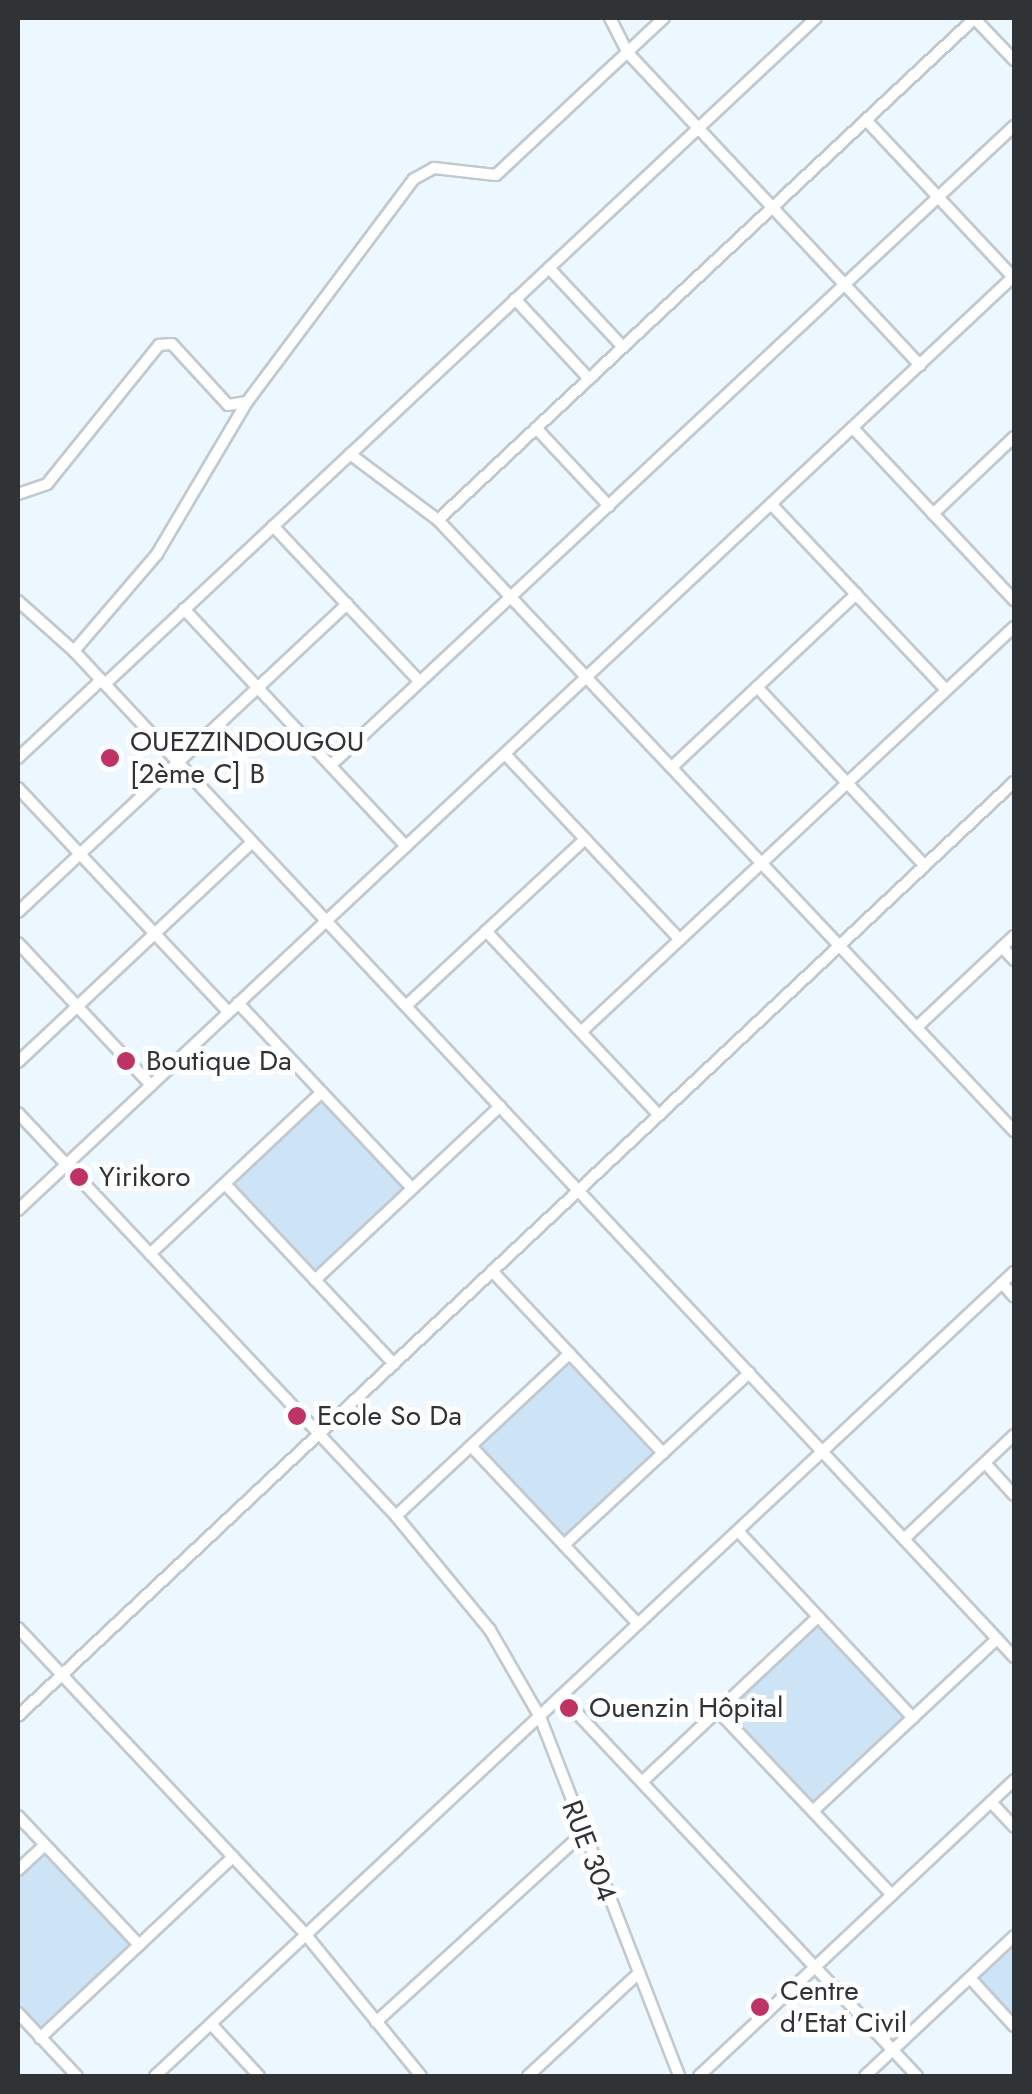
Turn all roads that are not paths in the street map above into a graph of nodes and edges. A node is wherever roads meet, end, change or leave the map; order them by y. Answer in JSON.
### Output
{"nodes":[{"id":1,"x":610,"y":18,"type":"edge"},
{"id":2,"x":664,"y":18,"type":"edge"},
{"id":3,"x":816,"y":18,"type":"edge"},
{"id":4,"x":975,"y":18,"type":"edge"},
{"id":5,"x":627,"y":52,"type":"junction"},
{"id":6,"x":1014,"y":60,"type":"edge"},
{"id":7,"x":866,"y":120,"type":"junction"},
{"id":8,"x":1014,"y":126,"type":"edge"},
{"id":9,"x":698,"y":128,"type":"junction"},
{"id":10,"x":938,"y":197,"type":"junction"},
{"id":11,"x":772,"y":207,"type":"junction"},
{"id":12,"x":549,"y":268,"type":"junction"},
{"id":13,"x":1014,"y":277,"type":"edge"},
{"id":14,"x":845,"y":284,"type":"junction"},
{"id":15,"x":515,"y":299,"type":"junction"},
{"id":16,"x":623,"y":347,"type":"junction"},
{"id":17,"x":920,"y":364,"type":"junction"},
{"id":18,"x":590,"y":378,"type":"junction"},
{"id":19,"x":247,"y":402,"type":"junction"},
{"id":20,"x":536,"y":428,"type":"junction"},
{"id":21,"x":852,"y":428,"type":"junction"},
{"id":22,"x":1014,"y":437,"type":"edge"},
{"id":23,"x":350,"y":454,"type":"junction"},
{"id":24,"x":18,"y":494,"type":"edge"},
{"id":25,"x":771,"y":504,"type":"junction"},
{"id":26,"x":609,"y":506,"type":"junction"},
{"id":27,"x":933,"y":514,"type":"junction"},
{"id":28,"x":438,"y":520,"type":"junction"},
{"id":29,"x":273,"y":526,"type":"junction"},
{"id":30,"x":856,"y":594,"type":"junction"},
{"id":31,"x":511,"y":597,"type":"junction"},
{"id":32,"x":1014,"y":600,"type":"edge"},
{"id":33,"x":347,"y":604,"type":"junction"},
{"id":34,"x":19,"y":606,"type":"edge"},
{"id":35,"x":184,"y":609,"type":"junction"},
{"id":36,"x":1014,"y":627,"type":"edge"},
{"id":37,"x":74,"y":650,"type":"junction"},
{"id":38,"x":586,"y":677,"type":"junction"},
{"id":39,"x":103,"y":682,"type":"junction"},
{"id":40,"x":420,"y":682,"type":"junction"},
{"id":41,"x":258,"y":687,"type":"junction"},
{"id":42,"x":757,"y":687,"type":"junction"},
{"id":43,"x":946,"y":690,"type":"junction"},
{"id":44,"x":505,"y":754,"type":"junction"},
{"id":45,"x":18,"y":758,"type":"edge"},
{"id":46,"x":178,"y":762,"type":"junction"},
{"id":47,"x":332,"y":766,"type":"junction"},
{"id":48,"x":672,"y":767,"type":"junction"},
{"id":49,"x":1014,"y":782,"type":"edge"},
{"id":50,"x":847,"y":783,"type":"junction"},
{"id":51,"x":18,"y":788,"type":"edge"},
{"id":52,"x":584,"y":839,"type":"junction"},
{"id":53,"x":252,"y":842,"type":"junction"},
{"id":54,"x":406,"y":846,"type":"junction"},
{"id":55,"x":80,"y":854,"type":"junction"},
{"id":56,"x":762,"y":863,"type":"junction"},
{"id":57,"x":925,"y":866,"type":"junction"},
{"id":58,"x":18,"y":912,"type":"edge"},
{"id":59,"x":326,"y":921,"type":"junction"},
{"id":60,"x":486,"y":931,"type":"junction"},
{"id":61,"x":154,"y":934,"type":"junction"},
{"id":62,"x":1014,"y":936,"type":"edge"},
{"id":63,"x":680,"y":940,"type":"junction"},
{"id":64,"x":18,"y":943,"type":"edge"},
{"id":65,"x":840,"y":946,"type":"junction"},
{"id":66,"x":1002,"y":948,"type":"junction"},
{"id":67,"x":1014,"y":960,"type":"edge"},
{"id":68,"x":238,"y":1003,"type":"junction"},
{"id":69,"x":77,"y":1006,"type":"junction"},
{"id":70,"x":406,"y":1006,"type":"junction"},
{"id":71,"x":228,"y":1012,"type":"junction"},
{"id":72,"x":917,"y":1028,"type":"junction"},
{"id":73,"x":582,"y":1032,"type":"junction"},
{"id":74,"x":18,"y":1062,"type":"edge"},
{"id":75,"x":151,"y":1085,"type":"junction"},
{"id":76,"x":322,"y":1092,"type":"junction"},
{"id":77,"x":500,"y":1106,"type":"junction"},
{"id":78,"x":18,"y":1113,"type":"edge"},
{"id":79,"x":659,"y":1115,"type":"junction"},
{"id":80,"x":1014,"y":1131,"type":"edge"},
{"id":81,"x":66,"y":1165,"type":"junction"},
{"id":82,"x":225,"y":1184,"type":"junction"},
{"id":83,"x":412,"y":1188,"type":"junction"},
{"id":84,"x":579,"y":1190,"type":"junction"},
{"id":85,"x":18,"y":1210,"type":"edge"},
{"id":86,"x":150,"y":1254,"type":"junction"},
{"id":87,"x":492,"y":1271,"type":"junction"},
{"id":88,"x":1014,"y":1272,"type":"edge"},
{"id":89,"x":314,"y":1280,"type":"junction"},
{"id":90,"x":1002,"y":1283,"type":"junction"},
{"id":91,"x":1014,"y":1297,"type":"edge"},
{"id":92,"x":570,"y":1354,"type":"junction"},
{"id":93,"x":394,"y":1364,"type":"junction"},
{"id":94,"x":749,"y":1372,"type":"junction"},
{"id":95,"x":319,"y":1434,"type":"junction"},
{"id":96,"x":1014,"y":1435,"type":"edge"},
{"id":97,"x":471,"y":1446,"type":"junction"},
{"id":98,"x":822,"y":1452,"type":"junction"},
{"id":99,"x":663,"y":1453,"type":"junction"},
{"id":100,"x":985,"y":1463,"type":"junction"},
{"id":101,"x":1014,"y":1495,"type":"edge"},
{"id":102,"x":396,"y":1516,"type":"junction"},
{"id":103,"x":738,"y":1531,"type":"junction"},
{"id":104,"x":904,"y":1539,"type":"junction"},
{"id":105,"x":564,"y":1545,"type":"junction"},
{"id":106,"x":818,"y":1617,"type":"junction"},
{"id":107,"x":638,"y":1624,"type":"junction"},
{"id":108,"x":18,"y":1628,"type":"edge"},
{"id":109,"x":998,"y":1639,"type":"junction"},
{"id":110,"x":1014,"y":1657,"type":"edge"},
{"id":111,"x":62,"y":1675,"type":"junction"},
{"id":112,"x":561,"y":1696,"type":"junction"},
{"id":113,"x":718,"y":1710,"type":"junction"},
{"id":114,"x":18,"y":1716,"type":"edge"},
{"id":115,"x":540,"y":1717,"type":"junction"},
{"id":116,"x":913,"y":1718,"type":"junction"},
{"id":117,"x":1014,"y":1780,"type":"edge"},
{"id":118,"x":642,"y":1782,"type":"junction"},
{"id":119,"x":991,"y":1802,"type":"junction"},
{"id":120,"x":813,"y":1812,"type":"junction"},
{"id":121,"x":18,"y":1816,"type":"edge"},
{"id":122,"x":1014,"y":1827,"type":"edge"},
{"id":123,"x":581,"y":1834,"type":"junction"},
{"id":124,"x":44,"y":1845,"type":"junction"},
{"id":125,"x":233,"y":1857,"type":"junction"},
{"id":126,"x":18,"y":1870,"type":"edge"},
{"id":127,"x":892,"y":1895,"type":"junction"},
{"id":128,"x":306,"y":1935,"type":"junction"},
{"id":129,"x":1014,"y":1936,"type":"edge"},
{"id":130,"x":139,"y":1946,"type":"junction"},
{"id":131,"x":815,"y":1968,"type":"junction"},
{"id":132,"x":639,"y":1973,"type":"junction"},
{"id":133,"x":970,"y":1978,"type":"junction"},
{"id":134,"x":18,"y":2013,"type":"edge"},
{"id":135,"x":376,"y":2022,"type":"junction"},
{"id":136,"x":210,"y":2024,"type":"junction"},
{"id":137,"x":1014,"y":2026,"type":"edge"},
{"id":138,"x":40,"y":2038,"type":"junction"},
{"id":139,"x":892,"y":2050,"type":"junction"},
{"id":140,"x":77,"y":2076,"type":"edge"},
{"id":141,"x":155,"y":2076,"type":"edge"},
{"id":142,"x":260,"y":2076,"type":"edge"},
{"id":143,"x":421,"y":2076,"type":"edge"},
{"id":144,"x":528,"y":2076,"type":"edge"},
{"id":145,"x":678,"y":2076,"type":"edge"},
{"id":146,"x":698,"y":2076,"type":"edge"},
{"id":147,"x":865,"y":2076,"type":"edge"},
{"id":148,"x":917,"y":2076,"type":"edge"}],
"edges":[{"from":1,"to":5,"type":"street"},
{"from":2,"to":5,"type":"street"},
{"from":3,"to":9,"type":"street"},
{"from":4,"to":6,"type":"street"},
{"from":4,"to":7,"type":"street"},
{"from":5,"to":9,"type":"street"},
{"from":5,"to":19,"type":"street"},
{"from":7,"to":10,"type":"street"},
{"from":7,"to":11,"type":"street"},
{"from":8,"to":10,"type":"street"},
{"from":9,"to":11,"type":"street"},
{"from":9,"to":12,"type":"street"},
{"from":10,"to":13,"type":"street"},
{"from":10,"to":14,"type":"street"},
{"from":11,"to":14,"type":"street"},
{"from":11,"to":16,"type":"street"},
{"from":12,"to":15,"type":"street"},
{"from":12,"to":16,"type":"street"},
{"from":13,"to":17,"type":"street"},
{"from":14,"to":17,"type":"street"},
{"from":14,"to":26,"type":"street"},
{"from":15,"to":18,"type":"street"},
{"from":15,"to":23,"type":"street"},
{"from":16,"to":18,"type":"street"},
{"from":17,"to":21,"type":"street"},
{"from":18,"to":20,"type":"street"},
{"from":19,"to":24,"type":"street"},
{"from":19,"to":37,"type":"street"},
{"from":20,"to":26,"type":"street"},
{"from":20,"to":28,"type":"street"},
{"from":21,"to":25,"type":"street"},
{"from":21,"to":27,"type":"street"},
{"from":22,"to":27,"type":"street"},
{"from":23,"to":28,"type":"street"},
{"from":23,"to":29,"type":"street"},
{"from":25,"to":30,"type":"street"},
{"from":25,"to":38,"type":"street"},
{"from":26,"to":31,"type":"street"},
{"from":27,"to":32,"type":"street"},
{"from":28,"to":31,"type":"street"},
{"from":29,"to":33,"type":"street"},
{"from":29,"to":35,"type":"street"},
{"from":30,"to":42,"type":"street"},
{"from":30,"to":43,"type":"street"},
{"from":31,"to":38,"type":"street"},
{"from":31,"to":40,"type":"street"},
{"from":33,"to":40,"type":"street"},
{"from":33,"to":41,"type":"street"},
{"from":34,"to":37,"type":"street"},
{"from":35,"to":39,"type":"street"},
{"from":35,"to":41,"type":"street"},
{"from":36,"to":43,"type":"street"},
{"from":37,"to":39,"type":"street"},
{"from":38,"to":44,"type":"street"},
{"from":38,"to":48,"type":"street"},
{"from":39,"to":45,"type":"street"},
{"from":39,"to":46,"type":"street"},
{"from":40,"to":47,"type":"street"},
{"from":41,"to":46,"type":"street"},
{"from":41,"to":47,"type":"street"},
{"from":42,"to":48,"type":"street"},
{"from":42,"to":50,"type":"street"},
{"from":43,"to":50,"type":"street"},
{"from":44,"to":52,"type":"street"},
{"from":44,"to":54,"type":"street"},
{"from":46,"to":53,"type":"street"},
{"from":46,"to":55,"type":"street"},
{"from":47,"to":54,"type":"street"},
{"from":48,"to":56,"type":"street"},
{"from":49,"to":57,"type":"street"},
{"from":50,"to":56,"type":"street"},
{"from":50,"to":57,"type":"street"},
{"from":51,"to":55,"type":"street"},
{"from":52,"to":60,"type":"street"},
{"from":52,"to":63,"type":"street"},
{"from":53,"to":59,"type":"street"},
{"from":53,"to":61,"type":"street"},
{"from":54,"to":59,"type":"street"},
{"from":55,"to":58,"type":"street"},
{"from":55,"to":61,"type":"street"},
{"from":56,"to":63,"type":"street"},
{"from":56,"to":65,"type":"street"},
{"from":57,"to":65,"type":"street"},
{"from":59,"to":68,"type":"street"},
{"from":59,"to":70,"type":"street"},
{"from":60,"to":70,"type":"street"},
{"from":60,"to":73,"type":"street"},
{"from":61,"to":69,"type":"street"},
{"from":61,"to":71,"type":"street"},
{"from":62,"to":66,"type":"street"},
{"from":63,"to":73,"type":"street"},
{"from":64,"to":69,"type":"street"},
{"from":65,"to":72,"type":"street"},
{"from":65,"to":79,"type":"street"},
{"from":66,"to":67,"type":"street"},
{"from":66,"to":72,"type":"street"},
{"from":68,"to":71,"type":"street"},
{"from":68,"to":76,"type":"street"},
{"from":69,"to":74,"type":"street"},
{"from":69,"to":75,"type":"street"},
{"from":70,"to":77,"type":"street"},
{"from":71,"to":75,"type":"street"},
{"from":72,"to":80,"type":"street"},
{"from":73,"to":79,"type":"street"},
{"from":75,"to":81,"type":"street"},
{"from":76,"to":82,"type":"street"},
{"from":76,"to":83,"type":"street"},
{"from":77,"to":83,"type":"street"},
{"from":77,"to":84,"type":"street"},
{"from":78,"to":81,"type":"street","name":"RUE 304"},
{"from":79,"to":84,"type":"street"},
{"from":81,"to":85,"type":"street"},
{"from":81,"to":86,"type":"street","name":"RUE 304"},
{"from":82,"to":86,"type":"street"},
{"from":82,"to":89,"type":"street"},
{"from":83,"to":89,"type":"street"},
{"from":84,"to":87,"type":"street"},
{"from":84,"to":94,"type":"street"},
{"from":86,"to":95,"type":"street","name":"RUE 304"},
{"from":87,"to":92,"type":"street"},
{"from":87,"to":93,"type":"street"},
{"from":88,"to":90,"type":"street"},
{"from":89,"to":93,"type":"street"},
{"from":90,"to":91,"type":"street"},
{"from":90,"to":98,"type":"street"},
{"from":92,"to":97,"type":"street"},
{"from":92,"to":99,"type":"street"},
{"from":93,"to":95,"type":"street"},
{"from":94,"to":98,"type":"street"},
{"from":94,"to":99,"type":"street"},
{"from":95,"to":102,"type":"street","name":"RUE 304"},
{"from":95,"to":111,"type":"street"},
{"from":96,"to":100,"type":"street"},
{"from":97,"to":102,"type":"street"},
{"from":97,"to":105,"type":"street"},
{"from":98,"to":103,"type":"street"},
{"from":98,"to":104,"type":"street"},
{"from":99,"to":105,"type":"street"},
{"from":100,"to":101,"type":"street"},
{"from":100,"to":104,"type":"street"},
{"from":102,"to":115,"type":"street","name":"RUE 304"},
{"from":103,"to":106,"type":"street"},
{"from":103,"to":107,"type":"street"},
{"from":104,"to":109,"type":"street"},
{"from":105,"to":107,"type":"street"},
{"from":106,"to":113,"type":"street"},
{"from":106,"to":116,"type":"street"},
{"from":107,"to":112,"type":"street"},
{"from":108,"to":111,"type":"street"},
{"from":109,"to":110,"type":"street"},
{"from":109,"to":116,"type":"street"},
{"from":111,"to":114,"type":"street"},
{"from":111,"to":125,"type":"street"},
{"from":112,"to":115,"type":"street"},
{"from":112,"to":118,"type":"street"},
{"from":113,"to":118,"type":"street"},
{"from":113,"to":120,"type":"street"},
{"from":115,"to":123,"type":"street","name":"RUE 304"},
{"from":115,"to":128,"type":"street"},
{"from":116,"to":120,"type":"street"},
{"from":117,"to":119,"type":"street"},
{"from":118,"to":131,"type":"street"},
{"from":119,"to":122,"type":"street"},
{"from":119,"to":127,"type":"street"},
{"from":120,"to":127,"type":"street"},
{"from":121,"to":124,"type":"street"},
{"from":123,"to":132,"type":"street","name":"RUE 304"},
{"from":123,"to":135,"type":"street"},
{"from":124,"to":126,"type":"street"},
{"from":124,"to":130,"type":"street"},
{"from":125,"to":128,"type":"street"},
{"from":125,"to":130,"type":"street"},
{"from":127,"to":131,"type":"street"},
{"from":128,"to":135,"type":"street"},
{"from":128,"to":136,"type":"street"},
{"from":129,"to":133,"type":"street"},
{"from":130,"to":138,"type":"street"},
{"from":131,"to":139,"type":"street"},
{"from":131,"to":146,"type":"street"},
{"from":132,"to":144,"type":"street"},
{"from":132,"to":145,"type":"street","name":"RUE 304"},
{"from":133,"to":137,"type":"street"},
{"from":133,"to":139,"type":"street"},
{"from":134,"to":138,"type":"street"},
{"from":135,"to":143,"type":"street"},
{"from":136,"to":141,"type":"street"},
{"from":136,"to":142,"type":"street"},
{"from":138,"to":140,"type":"street"},
{"from":139,"to":147,"type":"street"},
{"from":139,"to":148,"type":"street"}]}
